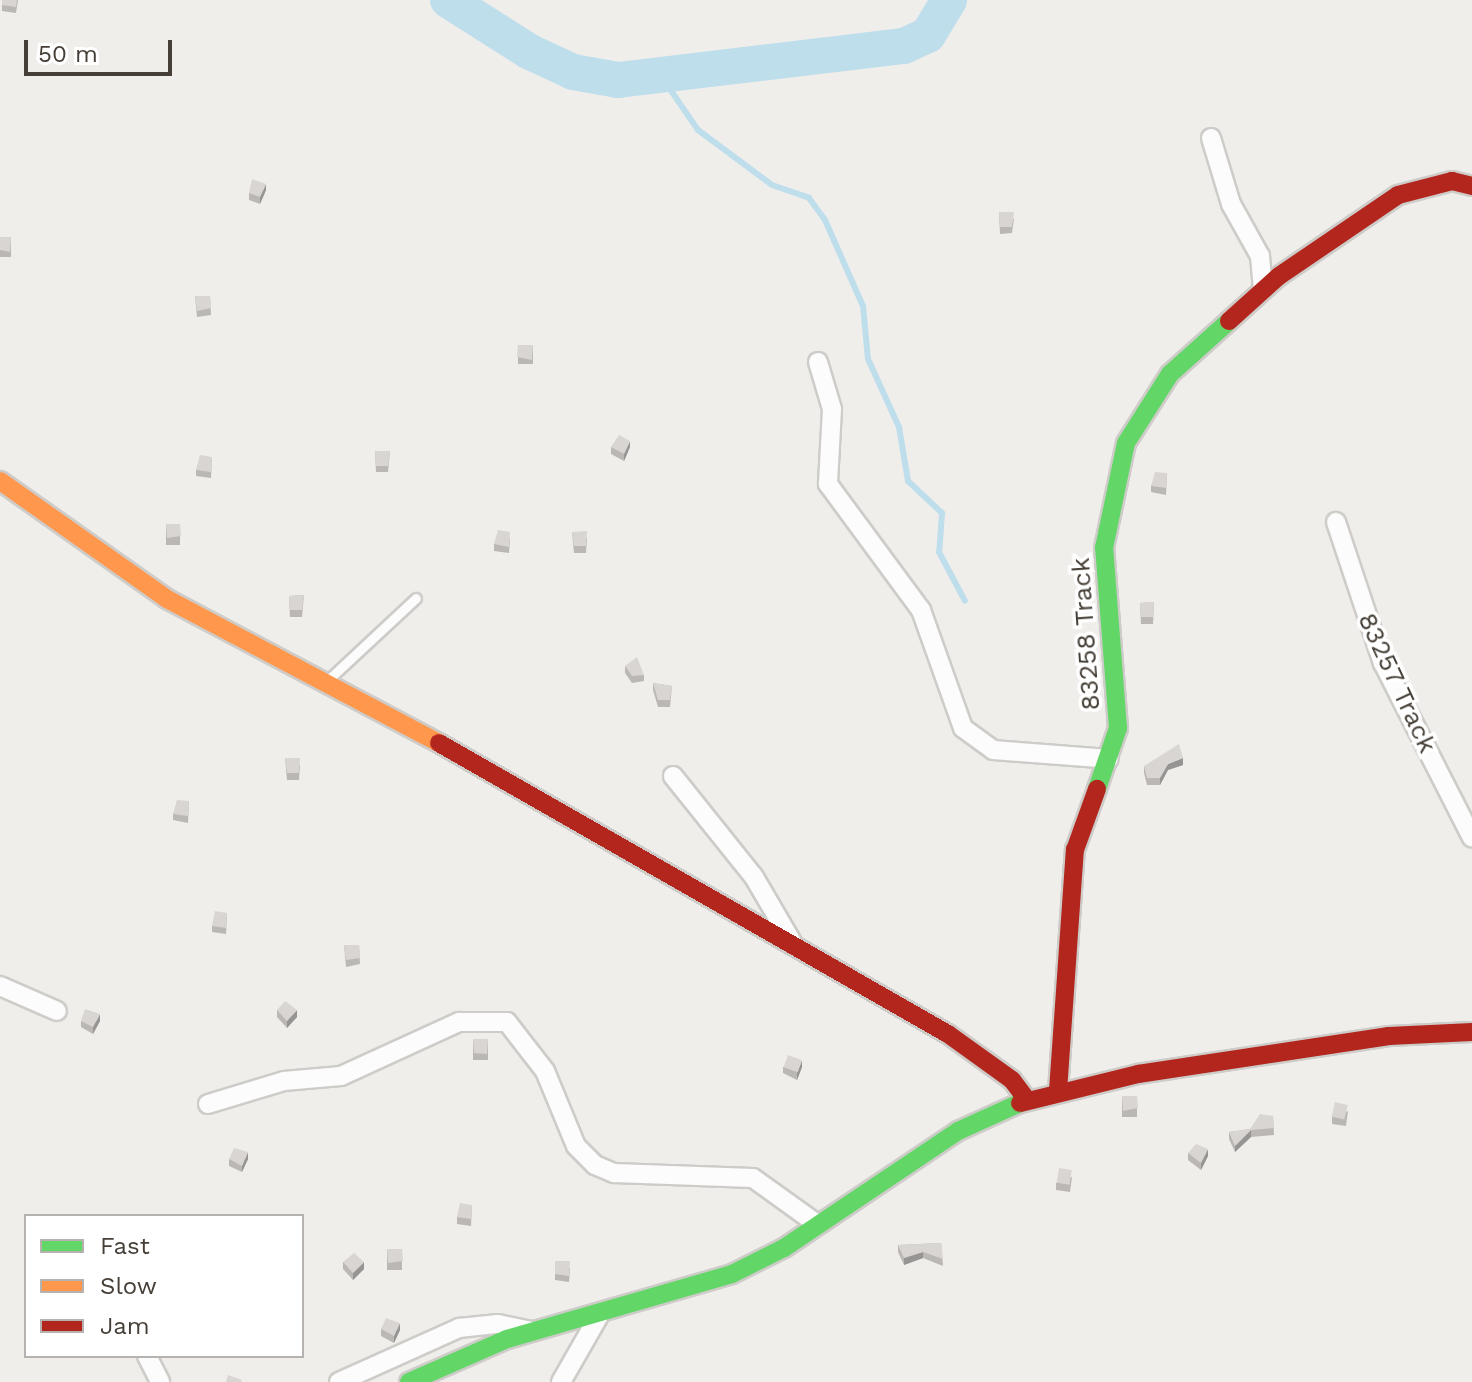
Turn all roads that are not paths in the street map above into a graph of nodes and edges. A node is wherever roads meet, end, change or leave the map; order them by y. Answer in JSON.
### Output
{"nodes":[{"id":1,"x":1211,"y":138,"type":"dead end"},
{"id":2,"x":1472,"y":186,"type":"edge"},
{"id":3,"x":1263,"y":289,"type":"junction"},
{"id":4,"x":818,"y":362,"type":"dead end"},
{"id":5,"x":0,"y":481,"type":"edge"},
{"id":6,"x":1336,"y":522,"type":"dead end"},
{"id":7,"x":416,"y":598,"type":"dead end"},
{"id":8,"x":325,"y":683,"type":"junction"},
{"id":9,"x":1109,"y":759,"type":"junction"},
{"id":10,"x":673,"y":776,"type":"dead end"},
{"id":11,"x":1472,"y":838,"type":"edge"},
{"id":12,"x":794,"y":946,"type":"junction"},
{"id":13,"x":0,"y":986,"type":"edge"},
{"id":14,"x":57,"y":1011,"type":"dead end"},
{"id":15,"x":1472,"y":1032,"type":"edge"},
{"id":16,"x":1058,"y":1091,"type":"junction"},
{"id":17,"x":1027,"y":1100,"type":"junction"},
{"id":18,"x":208,"y":1104,"type":"dead end"},
{"id":19,"x":817,"y":1224,"type":"junction"},
{"id":20,"x":600,"y":1314,"type":"junction"},
{"id":21,"x":532,"y":1332,"type":"junction"},
{"id":22,"x":148,"y":1358,"type":"edge"},
{"id":23,"x":160,"y":1382,"type":"edge"},
{"id":24,"x":339,"y":1382,"type":"edge"},
{"id":25,"x":409,"y":1382,"type":"edge"},
{"id":26,"x":561,"y":1382,"type":"edge"}],
"edges":[{"from":1,"to":3,"type":"street"},
{"from":2,"to":3,"type":"street","name":"83258 Track"},
{"from":3,"to":9,"type":"street","name":"83258 Track"},
{"from":4,"to":9,"type":"street"},
{"from":5,"to":8,"type":"street"},
{"from":6,"to":11,"type":"street","name":"83257 Track"},
{"from":7,"to":8,"type":"lane"},
{"from":8,"to":12,"type":"street"},
{"from":9,"to":16,"type":"street","name":"83258 Track"},
{"from":10,"to":12,"type":"street"},
{"from":12,"to":17,"type":"street"},
{"from":13,"to":14,"type":"street"},
{"from":15,"to":16,"type":"street"},
{"from":16,"to":17,"type":"street"},
{"from":17,"to":19,"type":"street"},
{"from":18,"to":19,"type":"street"},
{"from":19,"to":20,"type":"street"},
{"from":20,"to":21,"type":"street"},
{"from":20,"to":26,"type":"street"},
{"from":21,"to":24,"type":"street"},
{"from":21,"to":25,"type":"street"},
{"from":22,"to":23,"type":"street"}]}
